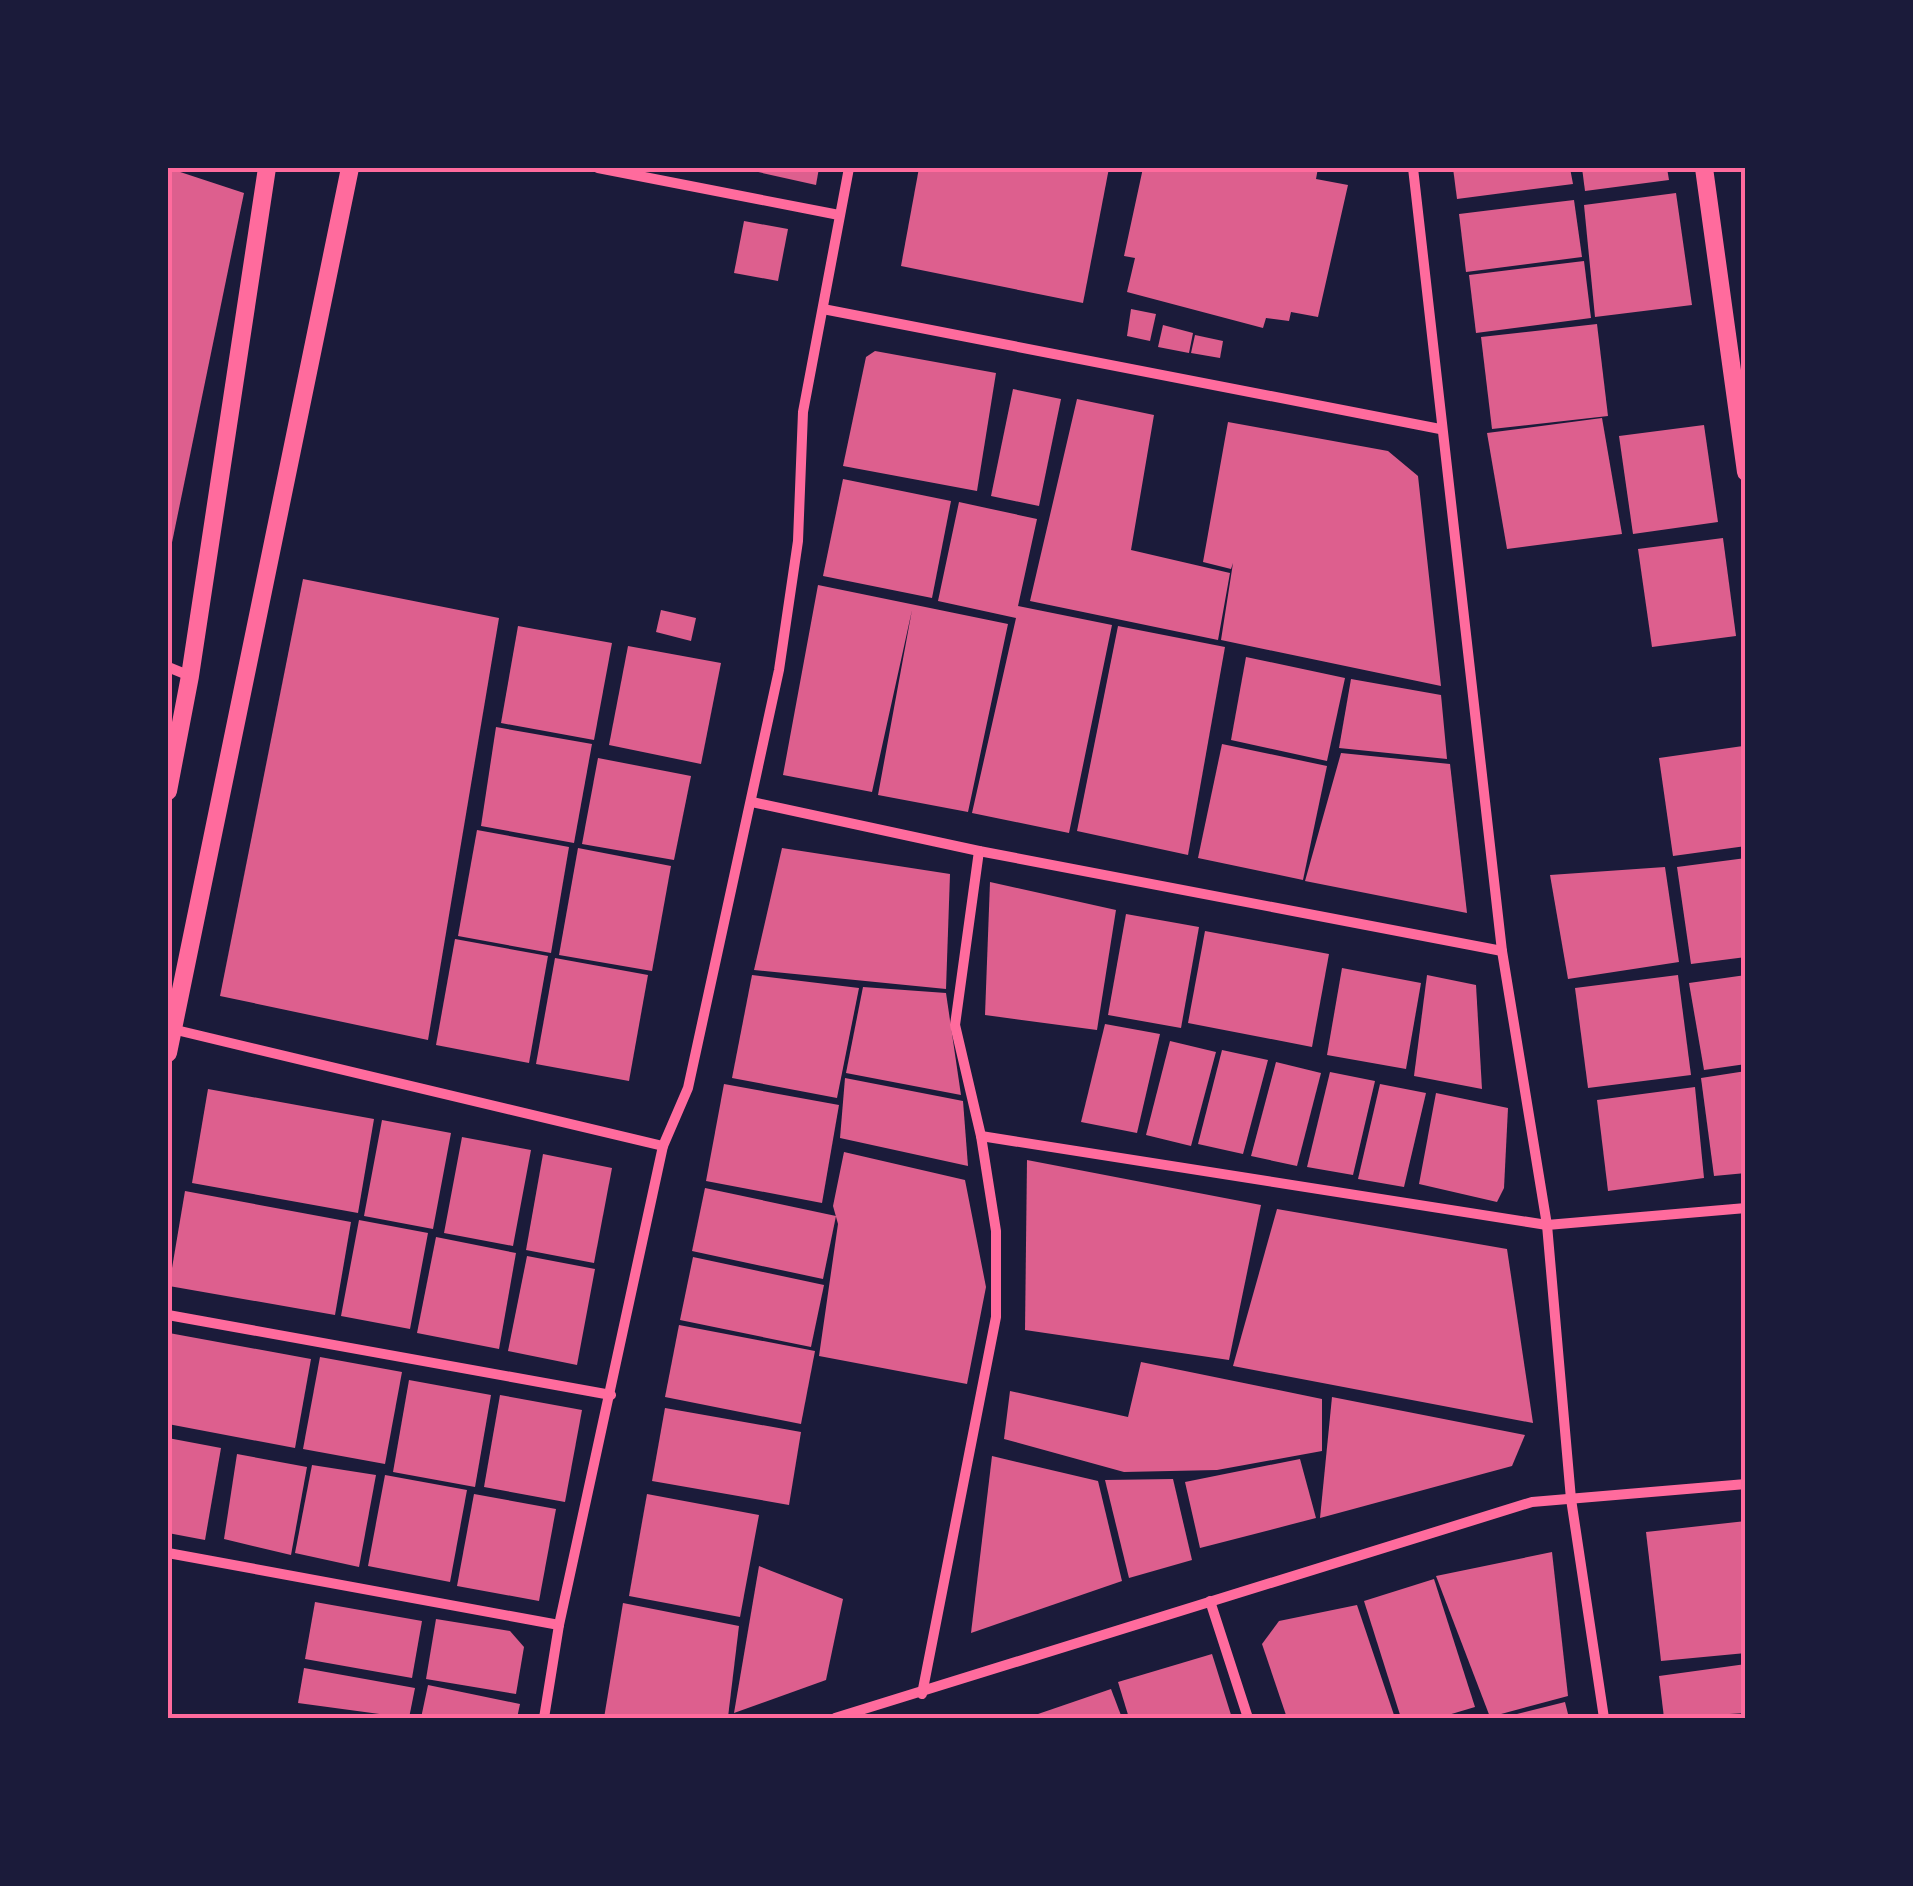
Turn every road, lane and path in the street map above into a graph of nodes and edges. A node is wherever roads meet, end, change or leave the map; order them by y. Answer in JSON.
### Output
{"nodes":[{"id":1,"x":267,"y":168,"type":"edge"},
{"id":2,"x":350,"y":168,"type":"edge"},
{"id":3,"x":598,"y":168,"type":"edge"},
{"id":4,"x":850,"y":168,"type":"edge"},
{"id":5,"x":1413,"y":168,"type":"edge"},
{"id":6,"x":1704,"y":168,"type":"edge"},
{"id":7,"x":839,"y":215,"type":"junction"},
{"id":8,"x":823,"y":309,"type":"junction"},
{"id":9,"x":1730,"y":355,"type":"junction"},
{"id":10,"x":1746,"y":387,"type":"edge"},
{"id":11,"x":1440,"y":428,"type":"junction"},
{"id":12,"x":1746,"y":472,"type":"edge"},
{"id":13,"x":168,"y":668,"type":"edge"},
{"id":14,"x":190,"y":676,"type":"junction"},
{"id":15,"x":168,"y":791,"type":"edge"},
{"id":16,"x":752,"y":802,"type":"junction"},
{"id":17,"x":978,"y":851,"type":"junction"},
{"id":18,"x":1502,"y":951,"type":"junction"},
{"id":19,"x":172,"y":1028,"type":"junction"},
{"id":20,"x":168,"y":1053,"type":"edge"},
{"id":21,"x":981,"y":1136,"type":"junction"},
{"id":22,"x":663,"y":1146,"type":"junction"},
{"id":23,"x":1746,"y":1208,"type":"edge"},
{"id":24,"x":1547,"y":1225,"type":"junction"},
{"id":25,"x":168,"y":1316,"type":"edge"},
{"id":26,"x":612,"y":1395,"type":"junction"},
{"id":27,"x":1746,"y":1484,"type":"edge"},
{"id":28,"x":1571,"y":1499,"type":"junction"},
{"id":29,"x":168,"y":1552,"type":"edge"},
{"id":30,"x":1210,"y":1601,"type":"junction"},
{"id":31,"x":559,"y":1625,"type":"junction"},
{"id":32,"x":922,"y":1694,"type":"junction"},
{"id":33,"x":544,"y":1718,"type":"edge"},
{"id":34,"x":835,"y":1718,"type":"edge"},
{"id":35,"x":1248,"y":1718,"type":"edge"},
{"id":36,"x":1604,"y":1718,"type":"edge"}],
"edges":[{"from":1,"to":14,"type":"main road"},
{"from":2,"to":19,"type":"main road"},
{"from":3,"to":7,"type":"street"},
{"from":4,"to":7,"type":"street"},
{"from":5,"to":11,"type":"street"},
{"from":6,"to":9,"type":"main road"},
{"from":7,"to":8,"type":"street"},
{"from":8,"to":11,"type":"street"},
{"from":8,"to":16,"type":"street"},
{"from":9,"to":10,"type":"main road"},
{"from":9,"to":12,"type":"main road"},
{"from":11,"to":18,"type":"street"},
{"from":13,"to":14,"type":"street"},
{"from":14,"to":15,"type":"main road"},
{"from":16,"to":17,"type":"street"},
{"from":16,"to":22,"type":"street"},
{"from":17,"to":18,"type":"street"},
{"from":17,"to":21,"type":"street"},
{"from":18,"to":24,"type":"street"},
{"from":19,"to":20,"type":"main road"},
{"from":19,"to":22,"type":"street"},
{"from":21,"to":24,"type":"street"},
{"from":21,"to":32,"type":"street"},
{"from":22,"to":26,"type":"street"},
{"from":23,"to":24,"type":"street"},
{"from":24,"to":28,"type":"street"},
{"from":25,"to":26,"type":"street"},
{"from":26,"to":31,"type":"street"},
{"from":27,"to":28,"type":"street"},
{"from":28,"to":30,"type":"street"},
{"from":28,"to":36,"type":"street"},
{"from":29,"to":31,"type":"street"},
{"from":30,"to":32,"type":"street"},
{"from":30,"to":35,"type":"street"},
{"from":31,"to":33,"type":"street"},
{"from":32,"to":34,"type":"street"}]}
